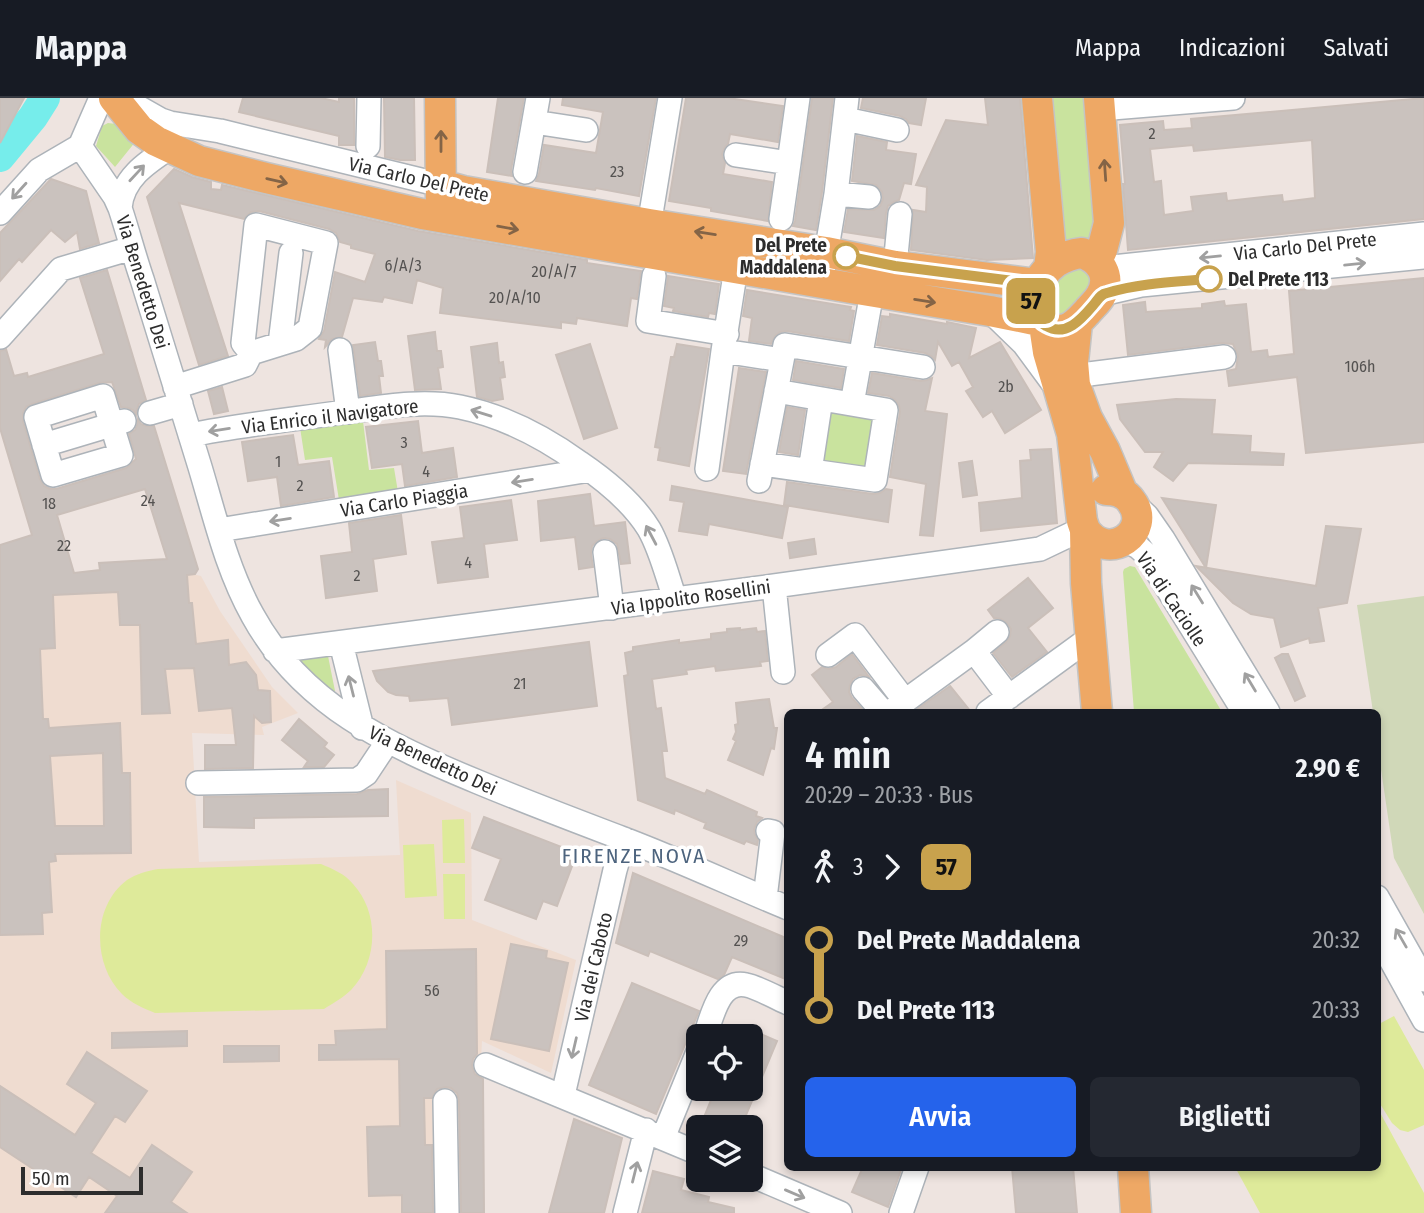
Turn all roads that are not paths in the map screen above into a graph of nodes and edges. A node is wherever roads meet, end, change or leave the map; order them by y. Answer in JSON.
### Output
{"nodes":[{"id":1,"x":101,"y":98,"type":"edge"},
{"id":2,"x":114,"y":98,"type":"edge"},
{"id":3,"x":122,"y":98,"type":"edge"},
{"id":4,"x":369,"y":98,"type":"edge"},
{"id":5,"x":440,"y":98,"type":"edge"},
{"id":6,"x":538,"y":98,"type":"edge"},
{"id":7,"x":670,"y":98,"type":"edge"},
{"id":8,"x":798,"y":98,"type":"edge"},
{"id":9,"x":1037,"y":98,"type":"edge"},
{"id":10,"x":1233,"y":98,"type":"edge"},
{"id":11,"x":1100,"y":103,"type":"edge"},
{"id":12,"x":846,"y":108,"type":"edge"},
{"id":13,"x":534,"y":122,"type":"junction"},
{"id":14,"x":586,"y":130,"type":"dead end"},
{"id":15,"x":897,"y":130,"type":"dead end"},
{"id":16,"x":180,"y":142,"type":"junction"},
{"id":17,"x":80,"y":146,"type":"junction"},
{"id":18,"x":368,"y":146,"type":"dead end"},
{"id":19,"x":736,"y":155,"type":"dead end"},
{"id":20,"x":789,"y":163,"type":"junction"},
{"id":21,"x":525,"y":172,"type":"dead end"},
{"id":22,"x":441,"y":185,"type":"junction"},
{"id":23,"x":836,"y":194,"type":"junction"},
{"id":24,"x":869,"y":197,"type":"dead end"},
{"id":25,"x":118,"y":203,"type":"junction"},
{"id":26,"x":0,"y":213,"type":"edge"},
{"id":27,"x":900,"y":214,"type":"dead end"},
{"id":28,"x":431,"y":215,"type":"junction"},
{"id":29,"x":781,"y":219,"type":"dead end"},
{"id":30,"x":1109,"y":223,"type":"junction"},
{"id":31,"x":1424,"y":234,"type":"edge"},
{"id":32,"x":132,"y":248,"type":"junction"},
{"id":33,"x":649,"y":251,"type":"junction"},
{"id":34,"x":826,"y":252,"type":"junction"},
{"id":35,"x":290,"y":253,"type":"dead end"},
{"id":36,"x":1424,"y":257,"type":"edge"},
{"id":37,"x":1135,"y":265,"type":"junction"},
{"id":38,"x":895,"y":266,"type":"junction"},
{"id":39,"x":736,"y":268,"type":"junction"},
{"id":40,"x":1101,"y":275,"type":"junction"},
{"id":41,"x":1043,"y":276,"type":"junction"},
{"id":42,"x":821,"y":283,"type":"junction"},
{"id":43,"x":872,"y":292,"type":"junction"},
{"id":44,"x":990,"y":311,"type":"junction"},
{"id":45,"x":1041,"y":323,"type":"junction"},
{"id":46,"x":1077,"y":323,"type":"junction"},
{"id":47,"x":0,"y":337,"type":"edge"},
{"id":48,"x":725,"y":342,"type":"junction"},
{"id":49,"x":280,"y":344,"type":"junction"},
{"id":50,"x":340,"y":350,"type":"dead end"},
{"id":51,"x":251,"y":353,"type":"junction"},
{"id":52,"x":860,"y":357,"type":"junction"},
{"id":53,"x":1224,"y":357,"type":"dead end"},
{"id":54,"x":782,"y":360,"type":"junction"},
{"id":55,"x":923,"y":367,"type":"dead end"},
{"id":56,"x":1067,"y":385,"type":"junction"},
{"id":57,"x":776,"y":391,"type":"junction"},
{"id":58,"x":178,"y":396,"type":"junction"},
{"id":59,"x":821,"y":399,"type":"junction"},
{"id":60,"x":852,"y":404,"type":"junction"},
{"id":61,"x":71,"y":406,"type":"junction"},
{"id":62,"x":348,"y":412,"type":"junction"},
{"id":63,"x":150,"y":413,"type":"dead end"},
{"id":64,"x":117,"y":423,"type":"junction"},
{"id":65,"x":80,"y":434,"type":"junction"},
{"id":66,"x":190,"y":435,"type":"junction"},
{"id":67,"x":44,"y":445,"type":"junction"},
{"id":68,"x":1105,"y":451,"type":"junction"},
{"id":69,"x":90,"y":464,"type":"junction"},
{"id":70,"x":1075,"y":465,"type":"junction"},
{"id":71,"x":707,"y":469,"type":"dead end"},
{"id":72,"x":590,"y":470,"type":"junction"},
{"id":73,"x":810,"y":471,"type":"junction"},
{"id":74,"x":1128,"y":498,"type":"junction"},
{"id":75,"x":1084,"y":524,"type":"junction"},
{"id":76,"x":219,"y":530,"type":"junction"},
{"id":77,"x":1119,"y":543,"type":"junction"},
{"id":78,"x":1040,"y":549,"type":"junction"},
{"id":79,"x":605,"y":552,"type":"dead end"},
{"id":80,"x":774,"y":586,"type":"junction"},
{"id":81,"x":1086,"y":586,"type":"junction"},
{"id":82,"x":675,"y":599,"type":"junction"},
{"id":83,"x":612,"y":608,"type":"junction"},
{"id":84,"x":997,"y":632,"type":"dead end"},
{"id":85,"x":1091,"y":637,"type":"junction"},
{"id":86,"x":341,"y":643,"type":"junction"},
{"id":87,"x":275,"y":651,"type":"junction"},
{"id":88,"x":974,"y":651,"type":"junction"},
{"id":89,"x":828,"y":655,"type":"dead end"},
{"id":90,"x":1223,"y":658,"type":"junction"},
{"id":91,"x":783,"y":671,"type":"dead end"},
{"id":92,"x":863,"y":689,"type":"dead end"},
{"id":93,"x":1009,"y":697,"type":"junction"},
{"id":94,"x":898,"y":707,"type":"edge"},
{"id":95,"x":880,"y":709,"type":"edge"},
{"id":96,"x":992,"y":709,"type":"edge"},
{"id":97,"x":1097,"y":709,"type":"edge"},
{"id":98,"x":1243,"y":709,"type":"edge"},
{"id":99,"x":1266,"y":709,"type":"edge"},
{"id":100,"x":362,"y":728,"type":"junction"},
{"id":101,"x":388,"y":741,"type":"junction"},
{"id":102,"x":198,"y":783,"type":"dead end"},
{"id":103,"x":768,"y":831,"type":"dead end"},
{"id":104,"x":624,"y":839,"type":"junction"},
{"id":105,"x":765,"y":898,"type":"junction"},
{"id":106,"x":784,"y":906,"type":"edge"},
{"id":107,"x":1381,"y":906,"type":"edge"},
{"id":108,"x":1381,"y":940,"type":"edge"},
{"id":109,"x":1419,"y":987,"type":"edge"},
{"id":110,"x":784,"y":1001,"type":"edge"},
{"id":111,"x":1424,"y":1020,"type":"edge"},
{"id":112,"x":710,"y":1024,"type":"edge"},
{"id":113,"x":486,"y":1065,"type":"dead end"},
{"id":114,"x":686,"y":1074,"type":"edge"},
{"id":115,"x":563,"y":1095,"type":"junction"},
{"id":116,"x":445,"y":1101,"type":"dead end"},
{"id":117,"x":654,"y":1134,"type":"junction"},
{"id":118,"x":686,"y":1148,"type":"edge"},
{"id":119,"x":916,"y":1171,"type":"edge"},
{"id":120,"x":1133,"y":1171,"type":"edge"},
{"id":121,"x":763,"y":1180,"type":"edge"},
{"id":122,"x":447,"y":1213,"type":"edge"},
{"id":123,"x":625,"y":1213,"type":"edge"},
{"id":124,"x":840,"y":1213,"type":"edge"},
{"id":125,"x":901,"y":1213,"type":"edge"},
{"id":126,"x":1136,"y":1213,"type":"edge"}],
"edges":[{"from":1,"to":17,"type":"street"},
{"from":2,"to":16,"type":"main road"},
{"from":3,"to":16,"type":"street"},
{"from":4,"to":18,"type":"street"},
{"from":22,"to":5,"type":"main road","one_way":true},
{"from":6,"to":13,"type":"street"},
{"from":7,"to":33,"type":"street"},
{"from":8,"to":20,"type":"street"},
{"from":9,"to":41,"type":"main road"},
{"from":10,"to":11,"type":"street"},
{"from":30,"to":11,"type":"main road","one_way":true},
{"from":12,"to":15,"type":"street"},
{"from":12,"to":23,"type":"street"},
{"from":13,"to":14,"type":"street"},
{"from":13,"to":21,"type":"street"},
{"from":16,"to":22,"type":"street","name":"Via Carlo Del Prete"},
{"from":25,"to":16,"type":"street","one_way":true},
{"from":16,"to":28,"type":"main road","name":"Via Carlo Del Prete","one_way":true},
{"from":17,"to":25,"type":"street","name":"Via Benedetto Dei"},
{"from":17,"to":26,"type":"street","one_way":true},
{"from":19,"to":20,"type":"street"},
{"from":20,"to":29,"type":"street"},
{"from":22,"to":28,"type":"main road"},
{"from":22,"to":33,"type":"main road","name":"Via Carlo Del Prete"},
{"from":23,"to":24,"type":"street"},
{"from":23,"to":34,"type":"street"},
{"from":25,"to":32,"type":"street","name":"Via Benedetto Dei"},
{"from":27,"to":38,"type":"street"},
{"from":28,"to":33,"type":"main road","name":"Via Carlo Del Prete","one_way":true},
{"from":30,"to":37,"type":"street"},
{"from":30,"to":40,"type":"main road"},
{"from":31,"to":37,"type":"street","name":"Via Carlo Del Prete","one_way":true},
{"from":32,"to":47,"type":"street"},
{"from":32,"to":58,"type":"street","name":"Via Benedetto Dei"},
{"from":34,"to":33,"type":"main road","name":"Via Carlo Del Prete","one_way":true},
{"from":33,"to":39,"type":"main road","name":"Via Carlo Del Prete"},
{"from":33,"to":48,"type":"street"},
{"from":34,"to":38,"type":"main road","name":"Via Carlo Del Prete"},
{"from":34,"to":42,"type":"street"},
{"from":35,"to":49,"type":"street"},
{"from":40,"to":36,"type":"street","name":"Via Carlo Del Prete","one_way":true},
{"from":37,"to":40,"type":"street","name":"Via Carlo Del Prete"},
{"from":38,"to":41,"type":"main road","name":"Via Carlo Del Prete"},
{"from":39,"to":42,"type":"main road","name":"Via Carlo Del Prete"},
{"from":39,"to":48,"type":"street"},
{"from":40,"to":41,"type":"main road","name":"Via Carlo Del Prete"},
{"from":40,"to":46,"type":"main road"},
{"from":41,"to":45,"type":"main road"},
{"from":42,"to":43,"type":"main road","name":"Via Carlo Del Prete"},
{"from":43,"to":44,"type":"main road","name":"Via Carlo Del Prete","one_way":true},
{"from":43,"to":52,"type":"street"},
{"from":44,"to":45,"type":"main road","name":"Via Carlo Del Prete"},
{"from":44,"to":56,"type":"street"},
{"from":45,"to":46,"type":"main road","name":"Via Carlo Del Prete"},
{"from":45,"to":56,"type":"main road"},
{"from":46,"to":56,"type":"main road"},
{"from":48,"to":54,"type":"street"},
{"from":48,"to":71,"type":"street"},
{"from":49,"to":51,"type":"street"},
{"from":49,"to":51,"type":"street"},
{"from":50,"to":62,"type":"street"},
{"from":51,"to":58,"type":"street"},
{"from":52,"to":54,"type":"street"},
{"from":52,"to":55,"type":"street"},
{"from":52,"to":60,"type":"street"},
{"from":53,"to":56,"type":"street"},
{"from":54,"to":57,"type":"street"},
{"from":56,"to":68,"type":"main road"},
{"from":56,"to":70,"type":"main road"},
{"from":57,"to":59,"type":"street"},
{"from":57,"to":73,"type":"street"},
{"from":58,"to":63,"type":"street"},
{"from":58,"to":66,"type":"street","name":"Via Benedetto Dei"},
{"from":59,"to":60,"type":"street"},
{"from":59,"to":73,"type":"street"},
{"from":60,"to":73,"type":"street"},
{"from":61,"to":64,"type":"street"},
{"from":61,"to":65,"type":"street"},
{"from":61,"to":67,"type":"street"},
{"from":62,"to":66,"type":"street","name":"Via Enrico il Navigatore","one_way":true},
{"from":72,"to":62,"type":"street","name":"Via Enrico il Navigatore","one_way":true},
{"from":64,"to":65,"type":"street"},
{"from":64,"to":69,"type":"street"},
{"from":65,"to":67,"type":"street"},
{"from":65,"to":69,"type":"street"},
{"from":66,"to":76,"type":"street","name":"Via Benedetto Dei"},
{"from":67,"to":69,"type":"street"},
{"from":68,"to":70,"type":"street"},
{"from":68,"to":74,"type":"main road"},
{"from":70,"to":75,"type":"main road"},
{"from":72,"to":76,"type":"street","name":"Via Carlo Piaggia","one_way":true},
{"from":82,"to":72,"type":"street","name":"Via Enrico il Navigatore","one_way":true},
{"from":74,"to":75,"type":"main road"},
{"from":74,"to":77,"type":"main road"},
{"from":90,"to":74,"type":"street","one_way":true},
{"from":75,"to":77,"type":"main road"},
{"from":75,"to":78,"type":"street","name":"Via Ippolito Rosellini"},
{"from":75,"to":81,"type":"main road"},
{"from":76,"to":87,"type":"street","name":"Via Benedetto Dei"},
{"from":77,"to":81,"type":"main road"},
{"from":77,"to":90,"type":"street","name":"Via di Caciolle"},
{"from":78,"to":80,"type":"street","name":"Via Ippolito Rosellini"},
{"from":78,"to":81,"type":"street","name":"Via Ippolito Rosellini"},
{"from":79,"to":83,"type":"street"},
{"from":80,"to":82,"type":"street","name":"Via Ippolito Rosellini"},
{"from":80,"to":91,"type":"street"},
{"from":81,"to":85,"type":"main road"},
{"from":82,"to":83,"type":"street","name":"Via Ippolito Rosellini"},
{"from":83,"to":86,"type":"street","name":"Via Ippolito Rosellini"},
{"from":84,"to":88,"type":"street"},
{"from":85,"to":93,"type":"street"},
{"from":85,"to":97,"type":"main road"},
{"from":86,"to":87,"type":"street","name":"Via Ippolito Rosellini"},
{"from":100,"to":86,"type":"street","one_way":true},
{"from":87,"to":100,"type":"street","name":"Via Benedetto Dei"},
{"from":88,"to":93,"type":"street"},
{"from":88,"to":94,"type":"street"},
{"from":89,"to":94,"type":"street"},
{"from":90,"to":98,"type":"street","name":"Via di Caciolle"},
{"from":99,"to":90,"type":"street","name":"Via di Caciolle","one_way":true},
{"from":92,"to":95,"type":"street"},
{"from":93,"to":96,"type":"street"},
{"from":100,"to":101,"type":"street","name":"Via Benedetto Dei"},
{"from":101,"to":102,"type":"street"},
{"from":101,"to":104,"type":"street","name":"Via Benedetto Dei"},
{"from":103,"to":105,"type":"street"},
{"from":104,"to":105,"type":"street","name":"Via Benedetto Dei"},
{"from":104,"to":115,"type":"street","name":"Via dei Caboto","one_way":true},
{"from":105,"to":106,"type":"street","name":"Via Benedetto Dei"},
{"from":109,"to":107,"type":"street","one_way":true},
{"from":108,"to":109,"type":"street"},
{"from":109,"to":111,"type":"street"},
{"from":110,"to":112,"type":"street"},
{"from":113,"to":115,"type":"street"},
{"from":114,"to":117,"type":"street"},
{"from":115,"to":117,"type":"street"},
{"from":116,"to":122,"type":"street"},
{"from":117,"to":118,"type":"street"},
{"from":123,"to":117,"type":"street","one_way":true},
{"from":119,"to":125,"type":"street"},
{"from":120,"to":126,"type":"main road"},
{"from":121,"to":124,"type":"street","one_way":true}]}
